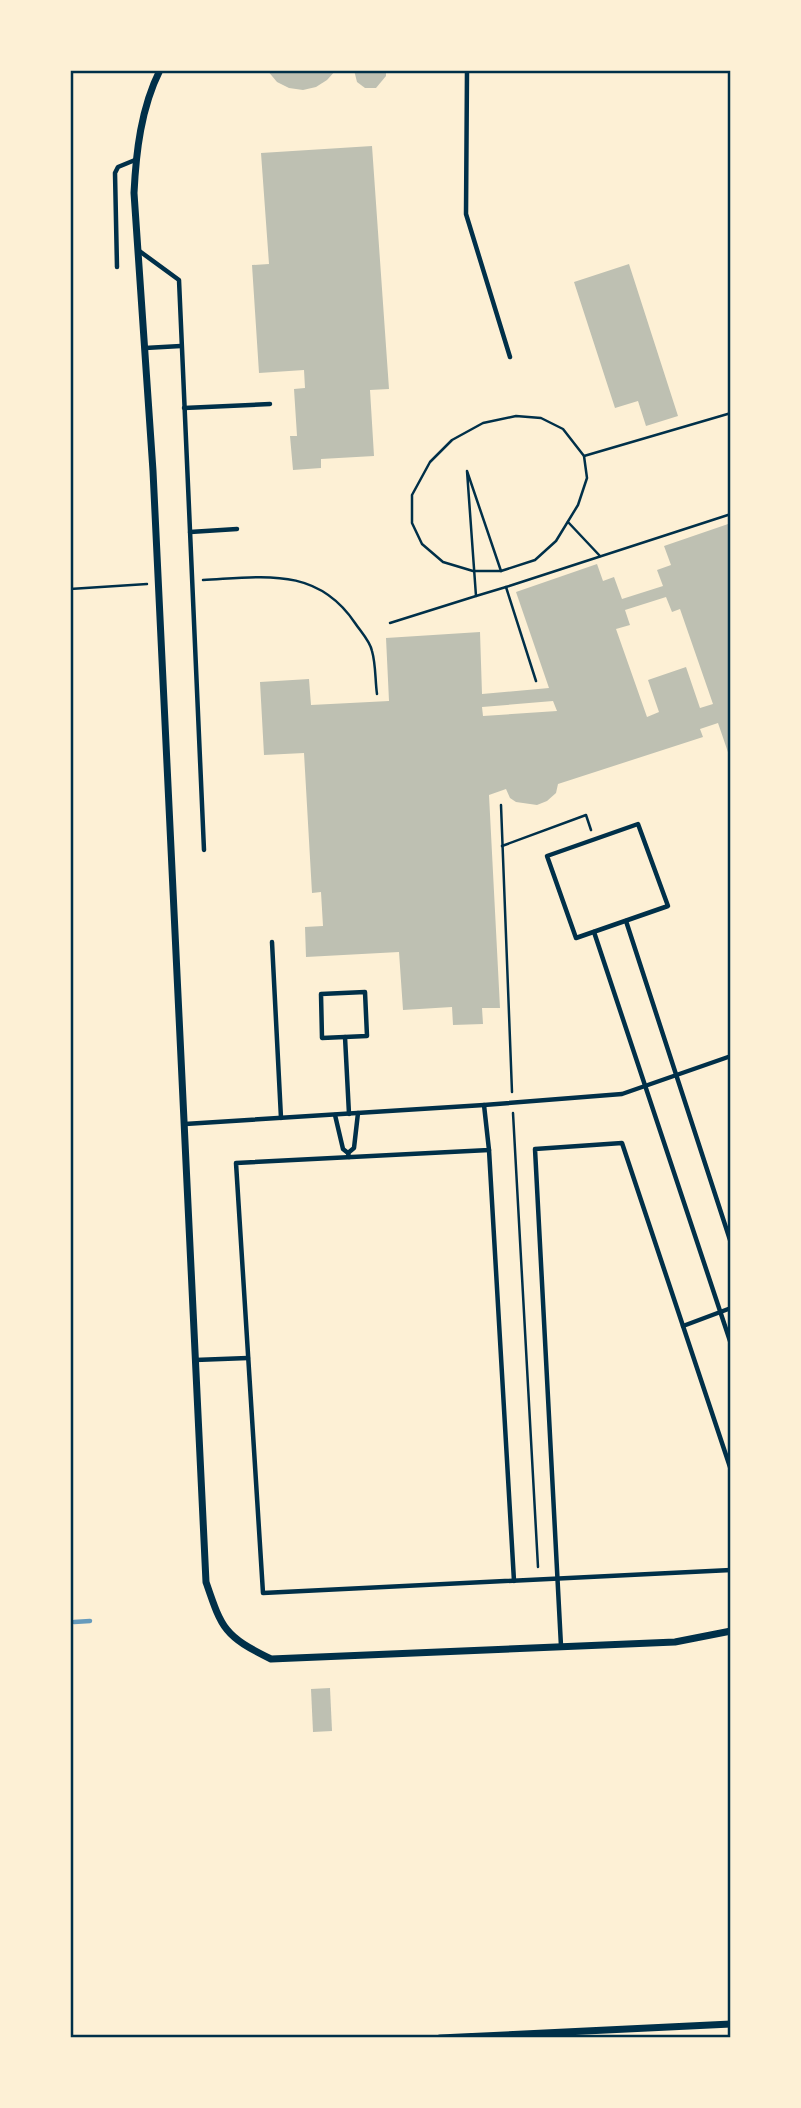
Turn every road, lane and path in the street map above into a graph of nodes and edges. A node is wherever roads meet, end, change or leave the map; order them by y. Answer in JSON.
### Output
{"nodes":[{"id":1,"x":160,"y":70,"type":"edge"},
{"id":2,"x":467,"y":70,"type":"edge"},
{"id":3,"x":135,"y":160,"type":"junction"},
{"id":4,"x":137,"y":250,"type":"junction"},
{"id":5,"x":117,"y":267,"type":"dead end"},
{"id":6,"x":181,"y":346,"type":"junction"},
{"id":7,"x":144,"y":348,"type":"junction"},
{"id":8,"x":510,"y":357,"type":"dead end"},
{"id":9,"x":270,"y":404,"type":"dead end"},
{"id":10,"x":184,"y":408,"type":"junction"},
{"id":11,"x":731,"y":413,"type":"edge"},
{"id":12,"x":583,"y":456,"type":"junction"},
{"id":13,"x":731,"y":514,"type":"edge"},
{"id":14,"x":568,"y":522,"type":"junction"},
{"id":15,"x":237,"y":529,"type":"dead end"},
{"id":16,"x":190,"y":532,"type":"junction"},
{"id":17,"x":600,"y":556,"type":"junction"},
{"id":18,"x":473,"y":571,"type":"junction"},
{"id":19,"x":501,"y":571,"type":"junction"},
{"id":20,"x":192,"y":581,"type":"junction"},
{"id":21,"x":158,"y":584,"type":"junction"},
{"id":22,"x":506,"y":587,"type":"junction"},
{"id":23,"x":70,"y":589,"type":"edge"},
{"id":24,"x":476,"y":596,"type":"junction"},
{"id":25,"x":390,"y":623,"type":"dead end"},
{"id":26,"x":536,"y":681,"type":"dead end"},
{"id":27,"x":377,"y":694,"type":"dead end"},
{"id":28,"x":501,"y":806,"type":"dead end"},
{"id":29,"x":595,"y":839,"type":"junction"},
{"id":30,"x":502,"y":846,"type":"junction"},
{"id":31,"x":204,"y":850,"type":"dead end"},
{"id":32,"x":626,"y":921,"type":"junction"},
{"id":33,"x":594,"y":932,"type":"junction"},
{"id":34,"x":272,"y":942,"type":"dead end"},
{"id":35,"x":345,"y":1037,"type":"junction"},
{"id":36,"x":731,"y":1056,"type":"edge"},
{"id":37,"x":676,"y":1075,"type":"junction"},
{"id":38,"x":645,"y":1086,"type":"junction"},
{"id":39,"x":512,"y":1103,"type":"junction"},
{"id":40,"x":484,"y":1105,"type":"junction"},
{"id":41,"x":358,"y":1113,"type":"junction"},
{"id":42,"x":349,"y":1114,"type":"junction"},
{"id":43,"x":335,"y":1115,"type":"junction"},
{"id":44,"x":281,"y":1118,"type":"junction"},
{"id":45,"x":185,"y":1124,"type":"junction"},
{"id":46,"x":489,"y":1150,"type":"junction"},
{"id":47,"x":349,"y":1155,"type":"junction"},
{"id":48,"x":731,"y":1243,"type":"edge"},
{"id":49,"x":731,"y":1308,"type":"edge"},
{"id":50,"x":720,"y":1312,"type":"junction"},
{"id":51,"x":683,"y":1326,"type":"junction"},
{"id":52,"x":731,"y":1343,"type":"edge"},
{"id":53,"x":248,"y":1358,"type":"junction"},
{"id":54,"x":195,"y":1360,"type":"junction"},
{"id":55,"x":731,"y":1470,"type":"edge"},
{"id":56,"x":538,"y":1567,"type":"dead end"},
{"id":57,"x":731,"y":1570,"type":"edge"},
{"id":58,"x":558,"y":1579,"type":"junction"},
{"id":59,"x":514,"y":1581,"type":"junction"},
{"id":60,"x":731,"y":1631,"type":"edge"},
{"id":61,"x":561,"y":1646,"type":"junction"},
{"id":62,"x":731,"y":2024,"type":"edge"},
{"id":63,"x":440,"y":2038,"type":"edge"}],
"edges":[{"from":1,"to":3,"type":"street"},
{"from":2,"to":8,"type":"lane"},
{"from":3,"to":4,"type":"street"},
{"from":3,"to":5,"type":"lane"},
{"from":4,"to":6,"type":"lane"},
{"from":4,"to":7,"type":"street"},
{"from":6,"to":7,"type":"lane"},
{"from":6,"to":10,"type":"lane"},
{"from":7,"to":21,"type":"street"},
{"from":9,"to":10,"type":"lane"},
{"from":10,"to":16,"type":"lane"},
{"from":11,"to":12,"type":"path"},
{"from":12,"to":14,"type":"path"},
{"from":12,"to":18,"type":"path"},
{"from":13,"to":17,"type":"path"},
{"from":14,"to":17,"type":"path"},
{"from":14,"to":19,"type":"path"},
{"from":15,"to":16,"type":"lane"},
{"from":16,"to":20,"type":"lane"},
{"from":17,"to":22,"type":"path"},
{"from":18,"to":19,"type":"path"},
{"from":18,"to":19,"type":"path"},
{"from":18,"to":24,"type":"path"},
{"from":20,"to":27,"type":"path"},
{"from":20,"to":31,"type":"lane"},
{"from":21,"to":23,"type":"path"},
{"from":21,"to":45,"type":"street"},
{"from":22,"to":24,"type":"path"},
{"from":22,"to":26,"type":"path"},
{"from":24,"to":25,"type":"path"},
{"from":28,"to":30,"type":"path"},
{"from":29,"to":30,"type":"path"},
{"from":29,"to":32,"type":"lane"},
{"from":29,"to":33,"type":"lane"},
{"from":30,"to":39,"type":"path"},
{"from":32,"to":33,"type":"lane"},
{"from":32,"to":37,"type":"lane"},
{"from":33,"to":38,"type":"lane"},
{"from":34,"to":44,"type":"lane"},
{"from":35,"to":35,"type":"lane"},
{"from":35,"to":42,"type":"lane"},
{"from":36,"to":37,"type":"lane"},
{"from":37,"to":38,"type":"lane"},
{"from":37,"to":48,"type":"lane"},
{"from":38,"to":39,"type":"lane"},
{"from":38,"to":50,"type":"lane"},
{"from":39,"to":40,"type":"lane"},
{"from":39,"to":56,"type":"path"},
{"from":40,"to":41,"type":"lane"},
{"from":40,"to":46,"type":"lane"},
{"from":41,"to":42,"type":"lane"},
{"from":41,"to":47,"type":"lane"},
{"from":42,"to":43,"type":"lane"},
{"from":43,"to":44,"type":"lane"},
{"from":43,"to":47,"type":"lane"},
{"from":44,"to":45,"type":"lane"},
{"from":45,"to":54,"type":"street"},
{"from":46,"to":47,"type":"lane"},
{"from":46,"to":59,"type":"lane"},
{"from":47,"to":53,"type":"lane"},
{"from":49,"to":50,"type":"lane"},
{"from":50,"to":51,"type":"lane"},
{"from":50,"to":52,"type":"lane"},
{"from":51,"to":55,"type":"lane"},
{"from":51,"to":58,"type":"lane"},
{"from":53,"to":54,"type":"lane"},
{"from":53,"to":59,"type":"lane"},
{"from":54,"to":61,"type":"street"},
{"from":57,"to":58,"type":"lane"},
{"from":58,"to":59,"type":"lane"},
{"from":58,"to":61,"type":"lane"},
{"from":60,"to":61,"type":"street"},
{"from":62,"to":63,"type":"street"}]}
